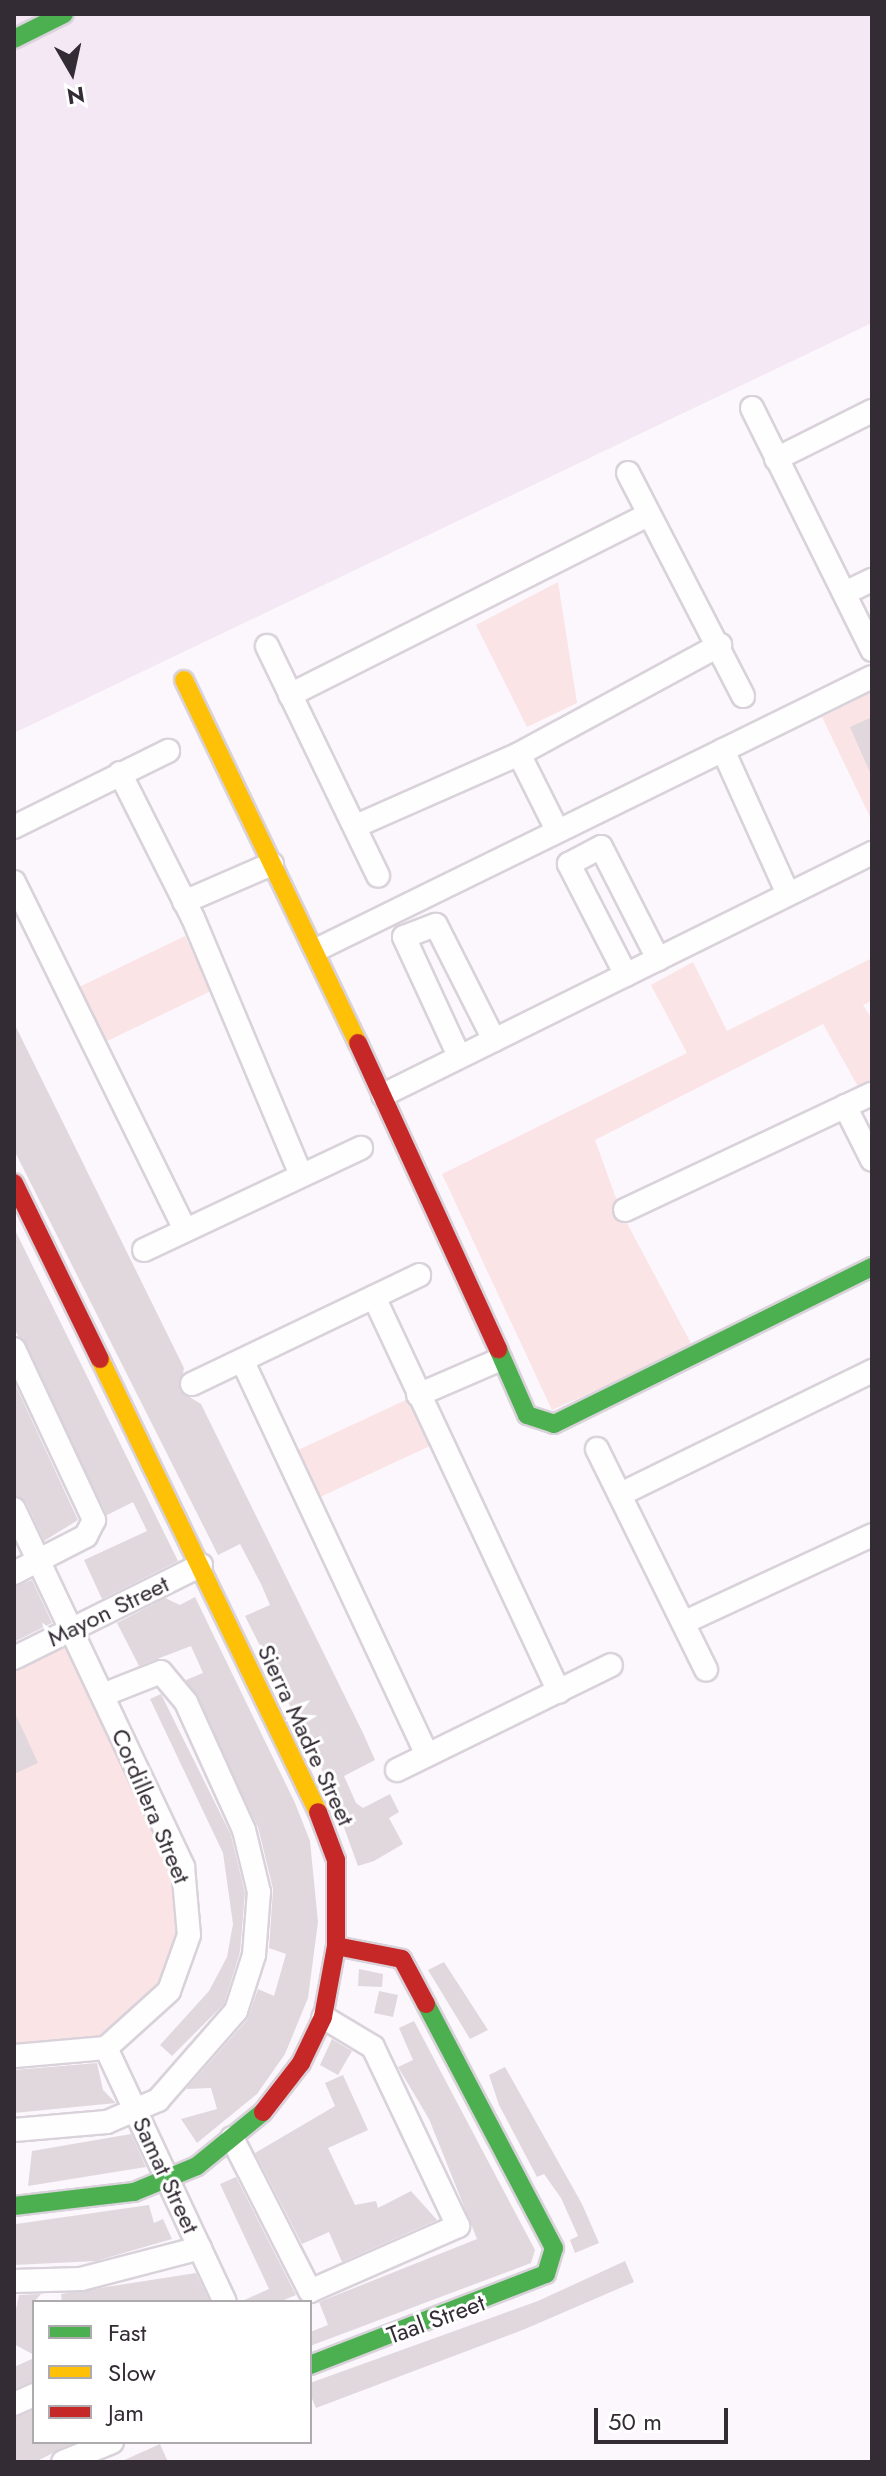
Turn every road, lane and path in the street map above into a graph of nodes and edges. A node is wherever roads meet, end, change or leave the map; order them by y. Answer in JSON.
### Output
{"nodes":[{"id":1,"x":64,"y":14,"type":"edge"},
{"id":2,"x":14,"y":39,"type":"edge"},
{"id":3,"x":752,"y":408,"type":"dead end"},
{"id":4,"x":872,"y":411,"type":"edge"},
{"id":5,"x":776,"y":459,"type":"junction"},
{"id":6,"x":628,"y":473,"type":"dead end"},
{"id":7,"x":648,"y":515,"type":"junction"},
{"id":8,"x":872,"y":580,"type":"edge"},
{"id":9,"x":845,"y":593,"type":"junction"},
{"id":10,"x":720,"y":645,"type":"junction"},
{"id":11,"x":267,"y":646,"type":"dead end"},
{"id":12,"x":872,"y":650,"type":"edge"},
{"id":13,"x":872,"y":677,"type":"edge"},
{"id":14,"x":184,"y":680,"type":"dead end"},
{"id":15,"x":290,"y":695,"type":"junction"},
{"id":16,"x":743,"y":696,"type":"dead end"},
{"id":17,"x":723,"y":750,"type":"junction"},
{"id":18,"x":168,"y":751,"type":"dead end"},
{"id":19,"x":519,"y":754,"type":"junction"},
{"id":20,"x":120,"y":773,"type":"junction"},
{"id":21,"x":356,"y":826,"type":"junction"},
{"id":22,"x":14,"y":827,"type":"edge"},
{"id":23,"x":557,"y":830,"type":"junction"},
{"id":24,"x":872,"y":853,"type":"edge"},
{"id":25,"x":272,"y":864,"type":"junction"},
{"id":26,"x":378,"y":876,"type":"dead end"},
{"id":27,"x":14,"y":882,"type":"edge"},
{"id":28,"x":788,"y":894,"type":"junction"},
{"id":29,"x":184,"y":902,"type":"junction"},
{"id":30,"x":316,"y":950,"type":"junction"},
{"id":31,"x":658,"y":959,"type":"junction"},
{"id":32,"x":626,"y":975,"type":"junction"},
{"id":33,"x":494,"y":1040,"type":"junction"},
{"id":34,"x":459,"y":1056,"type":"junction"},
{"id":35,"x":872,"y":1094,"type":"edge"},
{"id":36,"x":383,"y":1095,"type":"junction"},
{"id":37,"x":845,"y":1106,"type":"junction"},
{"id":38,"x":361,"y":1148,"type":"dead end"},
{"id":39,"x":872,"y":1160,"type":"edge"},
{"id":40,"x":301,"y":1175,"type":"junction"},
{"id":41,"x":14,"y":1183,"type":"edge"},
{"id":42,"x":625,"y":1210,"type":"dead end"},
{"id":43,"x":185,"y":1230,"type":"junction"},
{"id":44,"x":144,"y":1250,"type":"dead end"},
{"id":45,"x":872,"y":1267,"type":"edge"},
{"id":46,"x":419,"y":1275,"type":"dead end"},
{"id":47,"x":374,"y":1297,"type":"junction"},
{"id":48,"x":14,"y":1349,"type":"edge"},
{"id":49,"x":501,"y":1359,"type":"junction"},
{"id":50,"x":243,"y":1362,"type":"junction"},
{"id":51,"x":872,"y":1371,"type":"edge"},
{"id":52,"x":192,"y":1384,"type":"dead end"},
{"id":53,"x":418,"y":1395,"type":"junction"},
{"id":54,"x":597,"y":1449,"type":"dead end"},
{"id":55,"x":621,"y":1494,"type":"junction"},
{"id":56,"x":14,"y":1509,"type":"edge"},
{"id":57,"x":872,"y":1535,"type":"edge"},
{"id":58,"x":39,"y":1561,"type":"junction"},
{"id":59,"x":201,"y":1565,"type":"junction"},
{"id":60,"x":14,"y":1573,"type":"edge"},
{"id":61,"x":685,"y":1622,"type":"junction"},
{"id":62,"x":71,"y":1628,"type":"junction"},
{"id":63,"x":14,"y":1658,"type":"edge"},
{"id":64,"x":611,"y":1665,"type":"dead end"},
{"id":65,"x":706,"y":1670,"type":"dead end"},
{"id":66,"x":559,"y":1692,"type":"junction"},
{"id":67,"x":103,"y":1695,"type":"junction"},
{"id":68,"x":427,"y":1755,"type":"junction"},
{"id":69,"x":397,"y":1770,"type":"dead end"},
{"id":70,"x":336,"y":1946,"type":"junction"},
{"id":71,"x":323,"y":2017,"type":"junction"},
{"id":72,"x":106,"y":2048,"type":"junction"},
{"id":73,"x":14,"y":2056,"type":"edge"},
{"id":74,"x":137,"y":2113,"type":"junction"},
{"id":75,"x":14,"y":2130,"type":"edge"},
{"id":76,"x":232,"y":2138,"type":"junction"},
{"id":77,"x":169,"y":2178,"type":"junction"},
{"id":78,"x":14,"y":2206,"type":"edge"},
{"id":79,"x":200,"y":2248,"type":"junction"},
{"id":80,"x":14,"y":2281,"type":"edge"},
{"id":81,"x":224,"y":2300,"type":"edge"},
{"id":82,"x":312,"y":2364,"type":"edge"},
{"id":83,"x":107,"y":2444,"type":"edge"},
{"id":84,"x":63,"y":2462,"type":"edge"}],
"edges":[{"from":1,"to":2,"type":"street"},
{"from":3,"to":5,"type":"street"},
{"from":4,"to":5,"type":"street"},
{"from":5,"to":9,"type":"street"},
{"from":6,"to":7,"type":"street"},
{"from":7,"to":10,"type":"street"},
{"from":7,"to":15,"type":"street"},
{"from":8,"to":9,"type":"street"},
{"from":9,"to":12,"type":"street"},
{"from":10,"to":16,"type":"street"},
{"from":10,"to":19,"type":"street"},
{"from":11,"to":15,"type":"street"},
{"from":13,"to":17,"type":"street"},
{"from":14,"to":25,"type":"street"},
{"from":15,"to":21,"type":"street"},
{"from":17,"to":23,"type":"street"},
{"from":17,"to":28,"type":"street"},
{"from":18,"to":20,"type":"street"},
{"from":19,"to":21,"type":"street"},
{"from":19,"to":23,"type":"street"},
{"from":20,"to":22,"type":"street"},
{"from":20,"to":29,"type":"street"},
{"from":21,"to":26,"type":"street"},
{"from":23,"to":30,"type":"street"},
{"from":24,"to":28,"type":"street"},
{"from":25,"to":29,"type":"street"},
{"from":25,"to":30,"type":"street"},
{"from":27,"to":43,"type":"street"},
{"from":28,"to":31,"type":"street"},
{"from":29,"to":40,"type":"street"},
{"from":30,"to":36,"type":"street"},
{"from":31,"to":32,"type":"street"},
{"from":31,"to":32,"type":"street"},
{"from":32,"to":33,"type":"street"},
{"from":33,"to":34,"type":"street"},
{"from":33,"to":34,"type":"street"},
{"from":34,"to":36,"type":"street"},
{"from":35,"to":37,"type":"street"},
{"from":36,"to":49,"type":"street"},
{"from":37,"to":39,"type":"street"},
{"from":37,"to":42,"type":"street"},
{"from":38,"to":40,"type":"street"},
{"from":40,"to":43,"type":"street"},
{"from":41,"to":59,"type":"street","name":"Sierra Madre Street"},
{"from":43,"to":44,"type":"street"},
{"from":45,"to":49,"type":"street"},
{"from":46,"to":47,"type":"street"},
{"from":47,"to":50,"type":"street"},
{"from":47,"to":53,"type":"street"},
{"from":48,"to":58,"type":"street"},
{"from":49,"to":53,"type":"street"},
{"from":50,"to":52,"type":"street"},
{"from":50,"to":68,"type":"street"},
{"from":51,"to":55,"type":"street"},
{"from":53,"to":66,"type":"street"},
{"from":54,"to":55,"type":"street"},
{"from":55,"to":61,"type":"street"},
{"from":56,"to":58,"type":"street","name":"Cordillera Street"},
{"from":57,"to":61,"type":"street"},
{"from":58,"to":60,"type":"street"},
{"from":58,"to":62,"type":"street","name":"Cordillera Street"},
{"from":59,"to":62,"type":"street","name":"Mayon Street"},
{"from":59,"to":70,"type":"street","name":"Sierra Madre Street"},
{"from":61,"to":65,"type":"street"},
{"from":62,"to":63,"type":"street","name":"Mayon Street"},
{"from":62,"to":67,"type":"street","name":"Cordillera Street"},
{"from":64,"to":66,"type":"street"},
{"from":66,"to":68,"type":"street"},
{"from":67,"to":72,"type":"street","name":"Cordillera Street"},
{"from":67,"to":74,"type":"street"},
{"from":68,"to":69,"type":"street"},
{"from":70,"to":71,"type":"street","name":"Sierra Madre Street"},
{"from":70,"to":82,"type":"street","name":"Taal Street"},
{"from":71,"to":76,"type":"street","name":"Sierra Madre Street"},
{"from":71,"to":76,"type":"street"},
{"from":72,"to":73,"type":"street"},
{"from":72,"to":74,"type":"street","name":"Samat Street"},
{"from":74,"to":75,"type":"street"},
{"from":74,"to":77,"type":"street","name":"Samat Street"},
{"from":76,"to":77,"type":"street","name":"Sierra Madre Street"},
{"from":77,"to":78,"type":"street","name":"Sierra Madre Street"},
{"from":77,"to":79,"type":"street","name":"Samat Street"},
{"from":79,"to":80,"type":"street"},
{"from":79,"to":81,"type":"street","name":"Samat Street"},
{"from":83,"to":84,"type":"street"}]}
